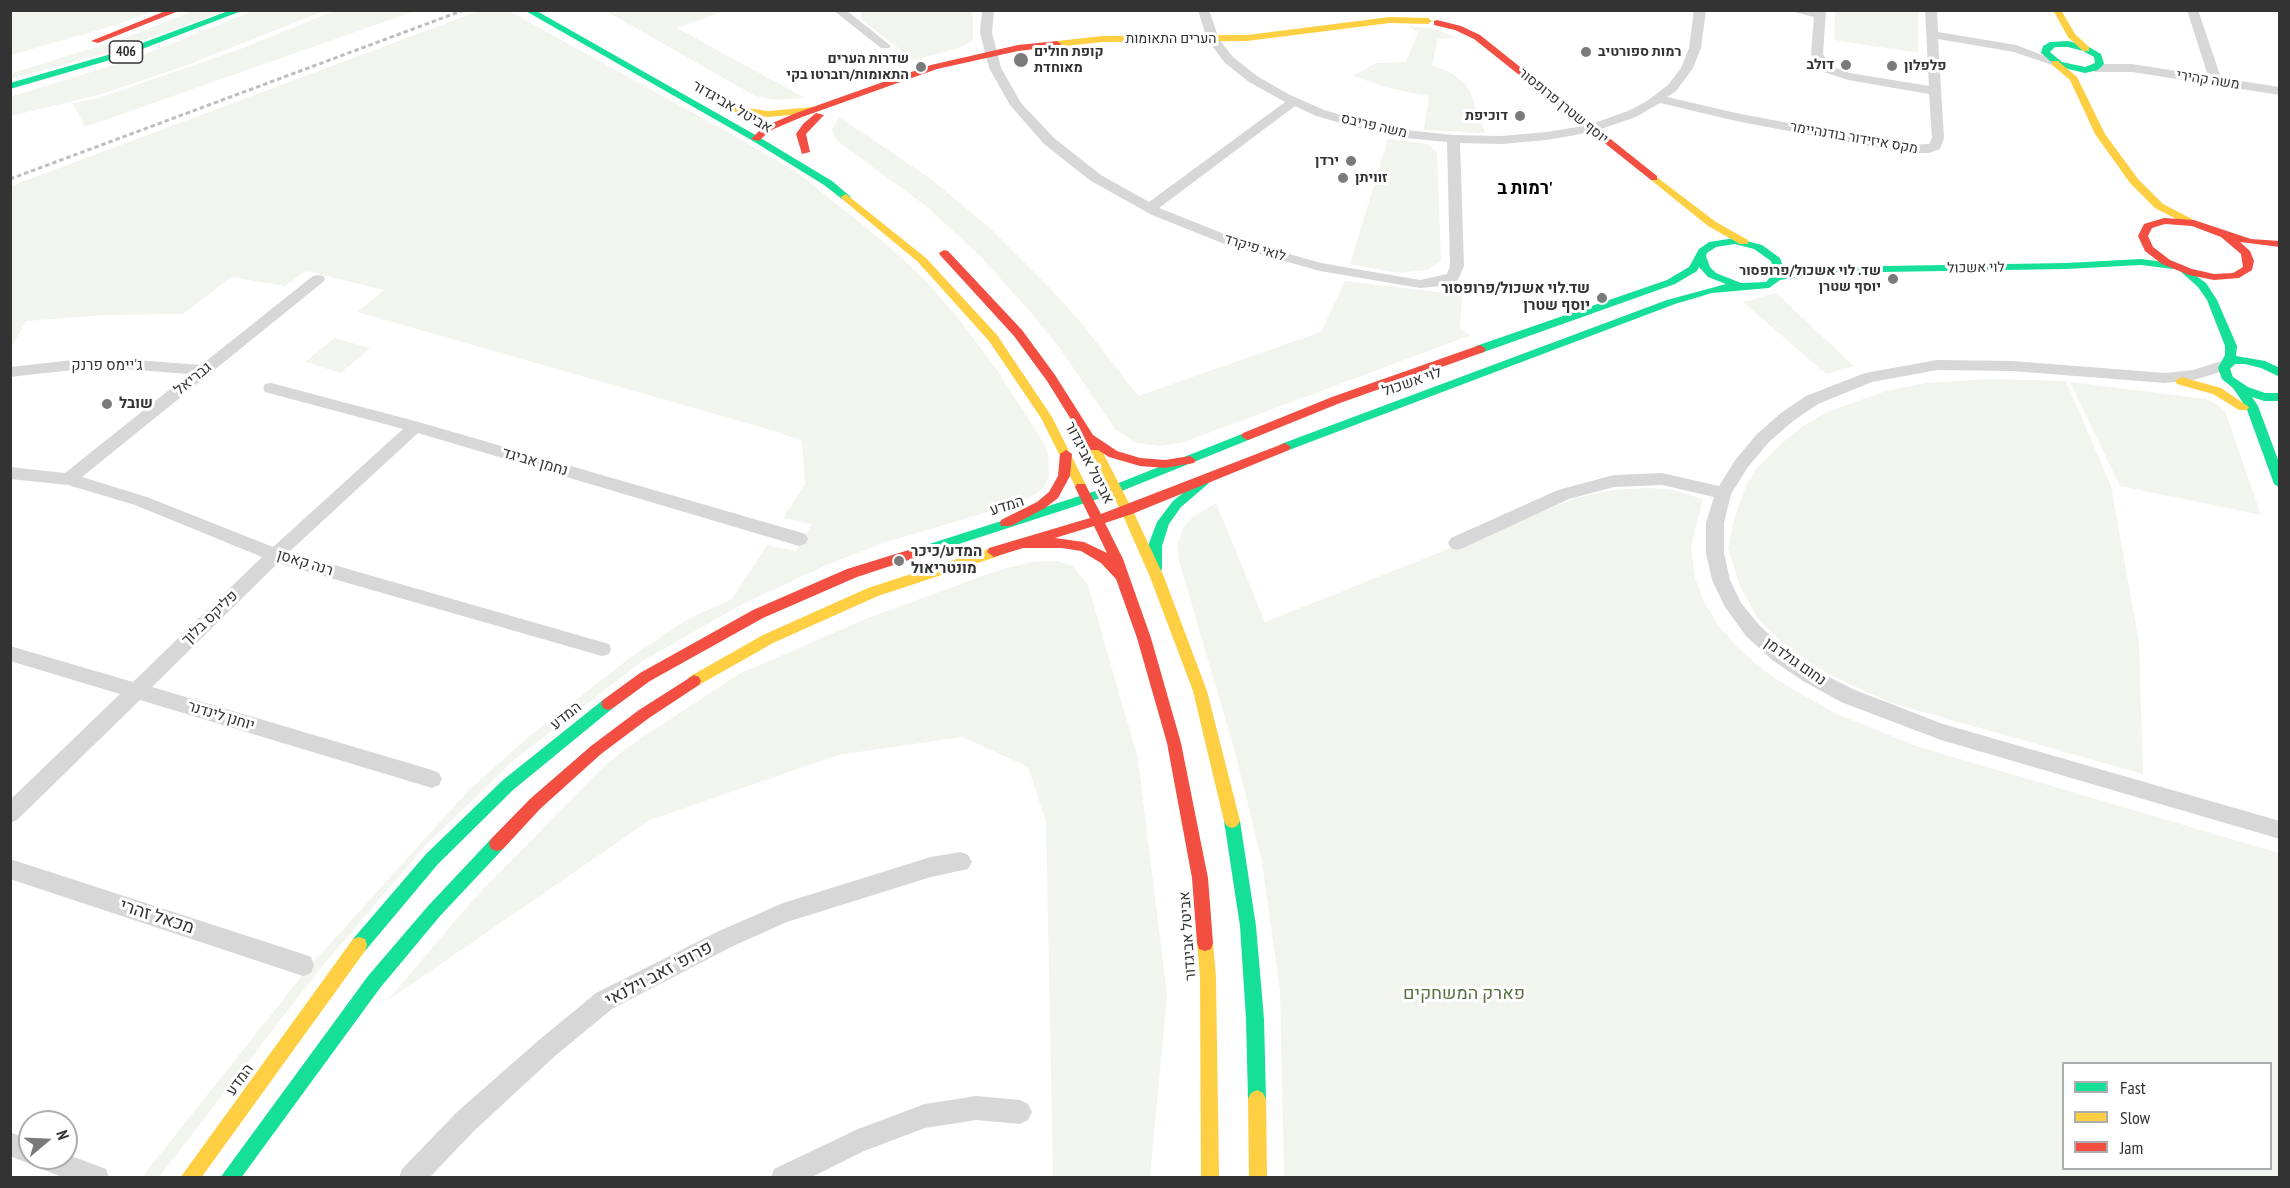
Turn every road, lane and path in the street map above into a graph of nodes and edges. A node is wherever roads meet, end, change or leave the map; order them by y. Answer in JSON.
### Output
{"nodes":[{"id":1,"x":177,"y":10,"type":"edge"},
{"id":2,"x":240,"y":10,"type":"edge"},
{"id":3,"x":528,"y":10,"type":"edge"},
{"id":4,"x":838,"y":10,"type":"edge"},
{"id":5,"x":988,"y":10,"type":"edge"},
{"id":6,"x":1203,"y":10,"type":"edge"},
{"id":7,"x":1407,"y":10,"type":"edge"},
{"id":8,"x":1412,"y":10,"type":"edge"},
{"id":9,"x":1700,"y":10,"type":"edge"},
{"id":10,"x":1792,"y":10,"type":"edge"},
{"id":11,"x":1931,"y":10,"type":"edge"},
{"id":12,"x":2057,"y":10,"type":"edge"},
{"id":13,"x":2192,"y":10,"type":"edge"},
{"id":14,"x":1820,"y":13,"type":"edge"},
{"id":15,"x":1386,"y":20,"type":"junction"},
{"id":16,"x":1433,"y":22,"type":"junction"},
{"id":17,"x":2065,"y":26,"type":"junction"},
{"id":18,"x":1932,"y":34,"type":"junction"},
{"id":19,"x":1477,"y":37,"type":"junction"},
{"id":20,"x":1213,"y":39,"type":"junction"},
{"id":21,"x":2051,"y":45,"type":"junction"},
{"id":22,"x":885,"y":46,"type":"dead end"},
{"id":23,"x":77,"y":47,"type":"dead end"},
{"id":24,"x":2007,"y":47,"type":"junction"},
{"id":25,"x":2090,"y":51,"type":"junction"},
{"id":26,"x":991,"y":52,"type":"junction"},
{"id":27,"x":2054,"y":62,"type":"junction"},
{"id":28,"x":2137,"y":68,"type":"junction"},
{"id":29,"x":2094,"y":69,"type":"junction"},
{"id":30,"x":2216,"y":81,"type":"junction"},
{"id":31,"x":2076,"y":84,"type":"junction"},
{"id":32,"x":10,"y":86,"type":"edge"},
{"id":33,"x":1935,"y":91,"type":"junction"},
{"id":34,"x":2280,"y":91,"type":"edge"},
{"id":35,"x":1658,"y":99,"type":"junction"},
{"id":36,"x":1294,"y":101,"type":"junction"},
{"id":37,"x":816,"y":112,"type":"junction"},
{"id":38,"x":1590,"y":128,"type":"junction"},
{"id":39,"x":766,"y":134,"type":"junction"},
{"id":40,"x":1453,"y":139,"type":"junction"},
{"id":41,"x":1649,"y":174,"type":"junction"},
{"id":42,"x":2145,"y":194,"type":"junction"},
{"id":43,"x":1150,"y":208,"type":"junction"},
{"id":44,"x":2194,"y":223,"type":"junction"},
{"id":45,"x":2152,"y":224,"type":"junction"},
{"id":46,"x":2218,"y":231,"type":"junction"},
{"id":47,"x":2280,"y":244,"type":"edge"},
{"id":48,"x":936,"y":246,"type":"dead end"},
{"id":49,"x":1755,"y":246,"type":"junction"},
{"id":50,"x":1702,"y":254,"type":"junction"},
{"id":51,"x":1789,"y":254,"type":"dead end"},
{"id":52,"x":2262,"y":264,"type":"dead end"},
{"id":53,"x":2177,"y":268,"type":"junction"},
{"id":54,"x":2248,"y":268,"type":"junction"},
{"id":55,"x":2235,"y":276,"type":"junction"},
{"id":56,"x":1778,"y":277,"type":"junction"},
{"id":57,"x":318,"y":279,"type":"dead end"},
{"id":58,"x":1740,"y":286,"type":"junction"},
{"id":59,"x":2226,"y":364,"type":"junction"},
{"id":60,"x":204,"y":370,"type":"junction"},
{"id":61,"x":2277,"y":371,"type":"edge"},
{"id":62,"x":10,"y":372,"type":"edge"},
{"id":63,"x":2157,"y":377,"type":"junction"},
{"id":64,"x":2181,"y":381,"type":"junction"},
{"id":65,"x":2237,"y":386,"type":"junction"},
{"id":66,"x":271,"y":388,"type":"dead end"},
{"id":67,"x":2279,"y":398,"type":"edge"},
{"id":68,"x":2273,"y":412,"type":"dead end"},
{"id":69,"x":415,"y":427,"type":"junction"},
{"id":70,"x":2261,"y":429,"type":"junction"},
{"id":71,"x":1089,"y":438,"type":"junction"},
{"id":72,"x":1066,"y":454,"type":"junction"},
{"id":73,"x":1190,"y":460,"type":"junction"},
{"id":74,"x":10,"y":473,"type":"edge"},
{"id":75,"x":68,"y":479,"type":"junction"},
{"id":76,"x":1204,"y":481,"type":"junction"},
{"id":77,"x":2280,"y":484,"type":"edge"},
{"id":78,"x":1115,"y":489,"type":"junction"},
{"id":79,"x":1723,"y":493,"type":"junction"},
{"id":80,"x":1088,"y":498,"type":"junction"},
{"id":81,"x":1127,"y":511,"type":"junction"},
{"id":82,"x":1099,"y":520,"type":"junction"},
{"id":83,"x":1006,"y":524,"type":"junction"},
{"id":84,"x":799,"y":539,"type":"dead end"},
{"id":85,"x":1021,"y":543,"type":"junction"},
{"id":86,"x":1457,"y":543,"type":"dead end"},
{"id":87,"x":275,"y":555,"type":"junction"},
{"id":88,"x":1157,"y":577,"type":"junction"},
{"id":89,"x":1125,"y":581,"type":"junction"},
{"id":90,"x":602,"y":649,"type":"dead end"},
{"id":91,"x":10,"y":653,"type":"edge"},
{"id":92,"x":136,"y":690,"type":"junction"},
{"id":93,"x":432,"y":779,"type":"dead end"},
{"id":94,"x":10,"y":814,"type":"edge"},
{"id":95,"x":2276,"y":828,"type":"edge"},
{"id":96,"x":961,"y":862,"type":"dead end"},
{"id":97,"x":10,"y":870,"type":"edge"},
{"id":98,"x":303,"y":965,"type":"dead end"},
{"id":99,"x":1020,"y":1112,"type":"dead end"},
{"id":100,"x":77,"y":1170,"type":"edge"},
{"id":101,"x":97,"y":1178,"type":"edge"},
{"id":102,"x":189,"y":1178,"type":"edge"},
{"id":103,"x":229,"y":1178,"type":"edge"},
{"id":104,"x":411,"y":1178,"type":"edge"},
{"id":105,"x":783,"y":1178,"type":"edge"},
{"id":106,"x":1210,"y":1178,"type":"edge"},
{"id":107,"x":1258,"y":1178,"type":"edge"}],
"edges":[{"from":1,"to":23,"type":"street","number":"406"},
{"from":2,"to":32,"type":"street","number":"406"},
{"from":3,"to":39,"type":"street","name":"אביטל אביגדור"},
{"from":4,"to":22,"type":"street"},
{"from":5,"to":26,"type":"street","name":"לואי פיקרד"},
{"from":6,"to":20,"type":"street","name":"משה פריבס"},
{"from":7,"to":15,"type":"street"},
{"from":8,"to":16,"type":"street"},
{"from":9,"to":35,"type":"street","name":"משה פריבס"},
{"from":10,"to":14,"type":"street"},
{"from":11,"to":18,"type":"street"},
{"from":12,"to":17,"type":"street"},
{"from":13,"to":30,"type":"street"},
{"from":14,"to":33,"type":"street"},
{"from":15,"to":16,"type":"street"},
{"from":15,"to":20,"type":"street","name":"הערים התאומות"},
{"from":16,"to":19,"type":"street"},
{"from":16,"to":19,"type":"street"},
{"from":17,"to":21,"type":"street"},
{"from":17,"to":25,"type":"street"},
{"from":18,"to":24,"type":"street"},
{"from":18,"to":33,"type":"street"},
{"from":19,"to":38,"type":"street","name":"יוסף שטרן פרופסור"},
{"from":20,"to":26,"type":"street","name":"הערים התאומות"},
{"from":20,"to":36,"type":"street","name":"משה פריבס"},
{"from":21,"to":24,"type":"street"},
{"from":21,"to":25,"type":"street"},
{"from":21,"to":27,"type":"street"},
{"from":24,"to":27,"type":"street"},
{"from":25,"to":28,"type":"street","name":"משה קהירי"},
{"from":25,"to":29,"type":"street"},
{"from":26,"to":37,"type":"street","name":"הערים התאומות"},
{"from":26,"to":43,"type":"street","name":"לואי פיקרד"},
{"from":27,"to":29,"type":"street"},
{"from":27,"to":31,"type":"street"},
{"from":28,"to":29,"type":"street","name":"משה קהירי"},
{"from":28,"to":30,"type":"street","name":"משה קהירי"},
{"from":29,"to":31,"type":"street"},
{"from":30,"to":34,"type":"street","name":"משה קהירי"},
{"from":31,"to":42,"type":"street"},
{"from":33,"to":35,"type":"street","name":"מקס איזידור בודנהיימר"},
{"from":35,"to":38,"type":"street","name":"משה פריבס"},
{"from":36,"to":40,"type":"street","name":"משה פריבס"},
{"from":36,"to":43,"type":"street"},
{"from":37,"to":39,"type":"street","name":"הערים התאומות"},
{"from":37,"to":39,"type":"street","name":"אביטל אביגדור"},
{"from":37,"to":39,"type":"street","name":"אביטל אביגדור"},
{"from":38,"to":40,"type":"street","name":"משה פריבס"},
{"from":38,"to":41,"type":"street","name":"יוסף שטרן פרופסור"},
{"from":39,"to":72,"type":"street","name":"אביטל אביגדור"},
{"from":40,"to":43,"type":"street","name":"לואי פיקרד"},
{"from":41,"to":49,"type":"street"},
{"from":41,"to":50,"type":"street"},
{"from":42,"to":44,"type":"street"},
{"from":42,"to":45,"type":"street"},
{"from":44,"to":45,"type":"street"},
{"from":44,"to":46,"type":"street"},
{"from":45,"to":53,"type":"street"},
{"from":46,"to":47,"type":"street"},
{"from":46,"to":54,"type":"street"},
{"from":48,"to":71,"type":"street","name":"אביטל אביגדור"},
{"from":49,"to":50,"type":"street"},
{"from":49,"to":51,"type":"street"},
{"from":49,"to":56,"type":"street"},
{"from":50,"to":58,"type":"street"},
{"from":50,"to":73,"type":"street","name":"לוי אשכול"},
{"from":52,"to":54,"type":"street"},
{"from":53,"to":55,"type":"street","name":"לוי אשכול"},
{"from":53,"to":56,"type":"street","name":"לוי אשכול"},
{"from":53,"to":59,"type":"street"},
{"from":54,"to":55,"type":"street"},
{"from":55,"to":61,"type":"street"},
{"from":56,"to":58,"type":"street","name":"לוי אשכול"},
{"from":57,"to":60,"type":"street","name":"גבריאל"},
{"from":58,"to":76,"type":"street","name":"לוי אשכול"},
{"from":59,"to":61,"type":"street"},
{"from":59,"to":63,"type":"street","name":"נחום גולדמן"},
{"from":59,"to":65,"type":"street"},
{"from":60,"to":62,"type":"street","name":"ג'יימס פרנק"},
{"from":60,"to":75,"type":"street","name":"גבריאל"},
{"from":63,"to":64,"type":"street","name":"נחום גולדמן"},
{"from":63,"to":79,"type":"street","name":"נחום גולדמן"},
{"from":64,"to":65,"type":"street","name":"נחום גולדמן"},
{"from":64,"to":70,"type":"street"},
{"from":65,"to":67,"type":"street"},
{"from":65,"to":70,"type":"street"},
{"from":66,"to":69,"type":"street","name":"נחמן אביגד"},
{"from":67,"to":68,"type":"street"},
{"from":69,"to":84,"type":"street","name":"נחמן אביגד"},
{"from":69,"to":87,"type":"street","name":"פליקס בלוך"},
{"from":70,"to":77,"type":"street"},
{"from":71,"to":73,"type":"street"},
{"from":71,"to":78,"type":"street","name":"אביטל אביגדור"},
{"from":72,"to":80,"type":"street","name":"אביטל אביגדור"},
{"from":72,"to":83,"type":"street"},
{"from":73,"to":78,"type":"street","name":"לוי אשכול"},
{"from":74,"to":75,"type":"street","name":"רנה קאסן"},
{"from":75,"to":87,"type":"street","name":"רנה קאסן"},
{"from":76,"to":81,"type":"street","name":"לוי אשכול"},
{"from":76,"to":88,"type":"street"},
{"from":78,"to":80,"type":"street","name":"המדע"},
{"from":78,"to":81,"type":"street","name":"אביטל אביגדור"},
{"from":79,"to":86,"type":"street"},
{"from":79,"to":95,"type":"street","name":"נחום גולדמן"},
{"from":80,"to":82,"type":"street","name":"אביטל אביגדור"},
{"from":80,"to":83,"type":"street","name":"המדע"},
{"from":81,"to":82,"type":"street","name":"לוי אשכול"},
{"from":81,"to":88,"type":"street","name":"אביטל אביגדור"},
{"from":82,"to":85,"type":"street"},
{"from":82,"to":89,"type":"street","name":"אביטל אביגדור"},
{"from":83,"to":102,"type":"street","name":"המדע"},
{"from":85,"to":89,"type":"street"},
{"from":85,"to":103,"type":"street"},
{"from":87,"to":90,"type":"street","name":"רנה קאסן"},
{"from":87,"to":92,"type":"street","name":"פליקס בלוך"},
{"from":88,"to":107,"type":"street","name":"אביטל אביגדור"},
{"from":89,"to":106,"type":"street","name":"אביטל אביגדור"},
{"from":91,"to":92,"type":"street","name":"יוחנן לינדנר"},
{"from":92,"to":93,"type":"street","name":"יוחנן לינדנר"},
{"from":92,"to":94,"type":"street","name":"פליקס בלוך"},
{"from":96,"to":104,"type":"street","name":"פרופ' זאב וילנאי"},
{"from":97,"to":98,"type":"street","name":"מכאל זהרי"},
{"from":99,"to":105,"type":"street"},
{"from":100,"to":101,"type":"street"}]}
